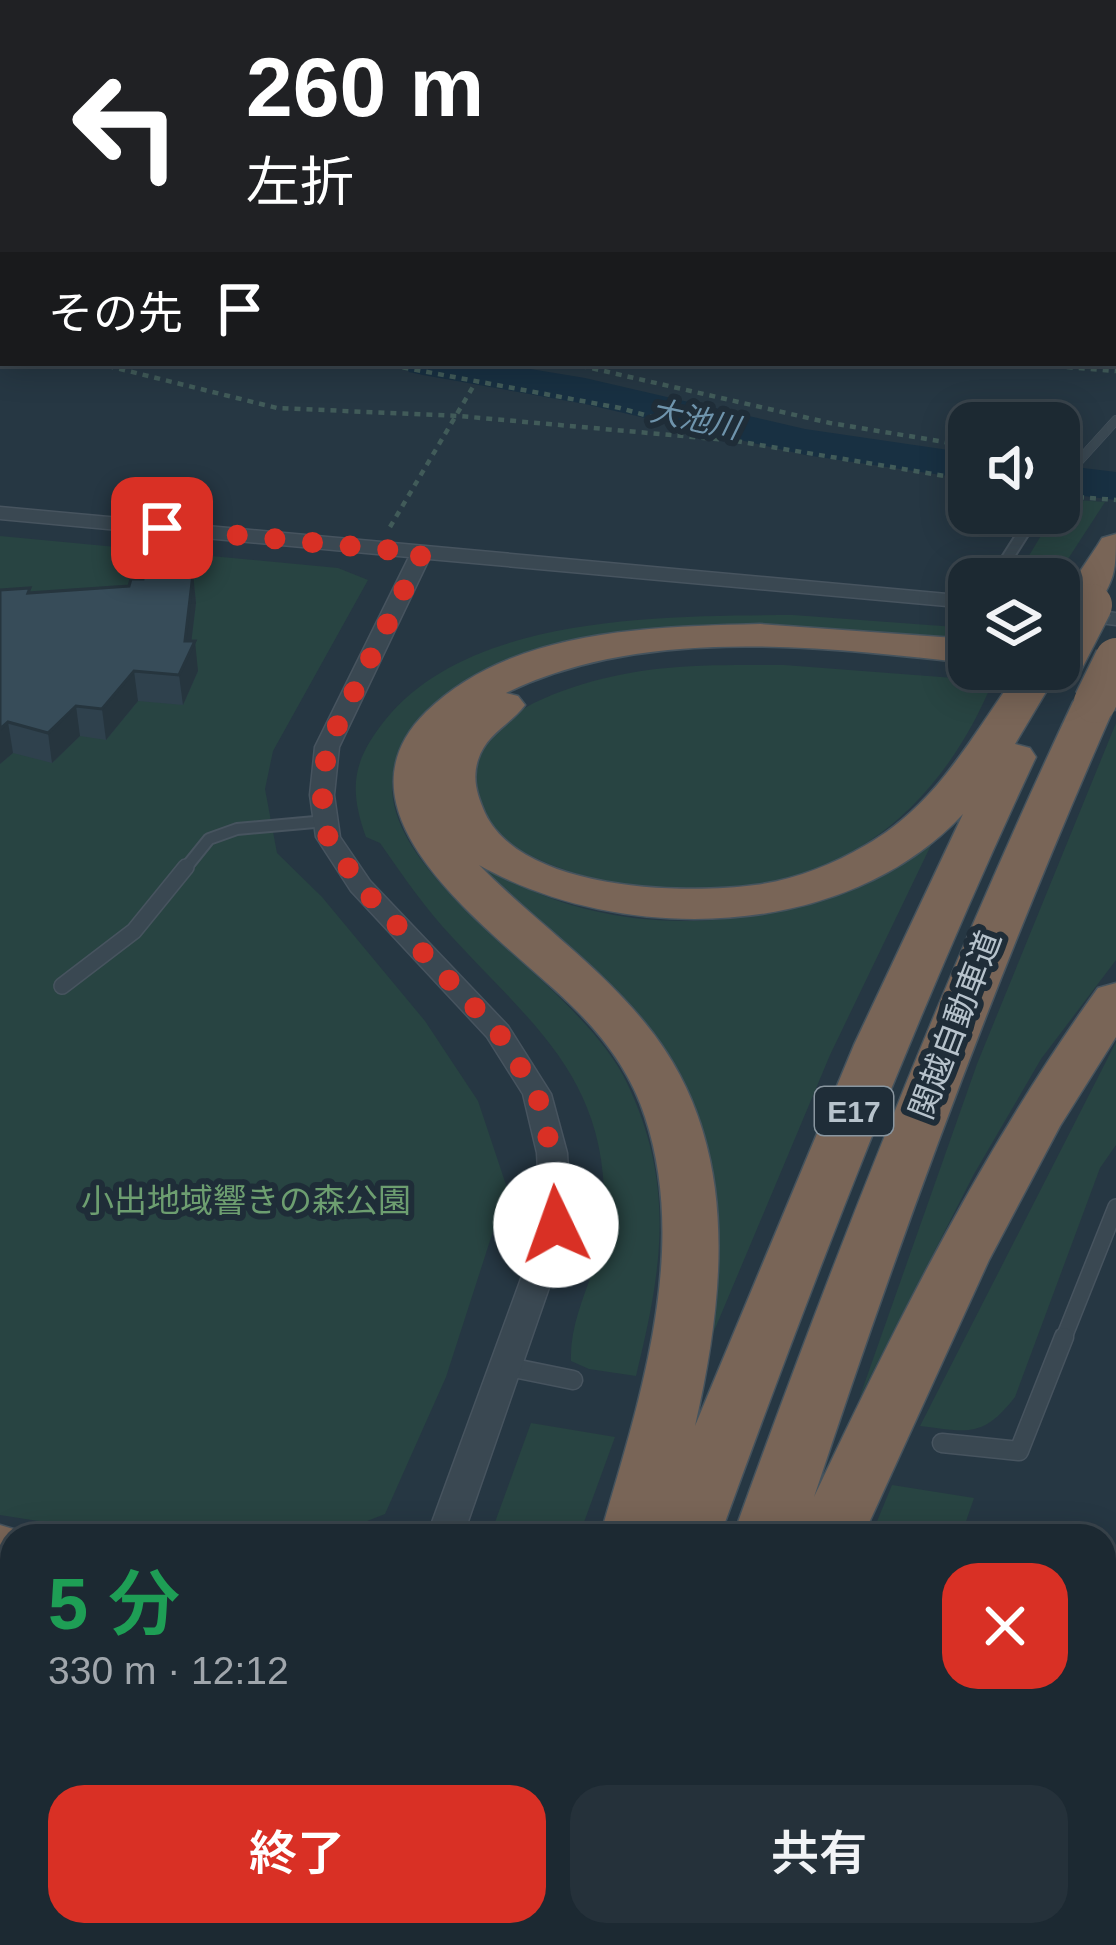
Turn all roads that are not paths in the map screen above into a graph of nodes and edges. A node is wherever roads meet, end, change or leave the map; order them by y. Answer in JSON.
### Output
{"nodes":[{"id":1,"x":1116,"y":420,"type":"edge"},
{"id":2,"x":1080,"y":462,"type":"edge"},
{"id":3,"x":0,"y":513,"type":"edge"},
{"id":4,"x":1116,"y":546,"type":"edge"},
{"id":5,"x":422,"y":553,"type":"junction"},
{"id":6,"x":1116,"y":563,"type":"edge"},
{"id":7,"x":948,"y":600,"type":"edge"},
{"id":8,"x":1081,"y":615,"type":"edge"},
{"id":9,"x":948,"y":649,"type":"edge"},
{"id":10,"x":948,"y":666,"type":"edge"},
{"id":11,"x":1060,"y":690,"type":"edge"},
{"id":12,"x":1065,"y":690,"type":"edge"},
{"id":13,"x":1069,"y":690,"type":"edge"},
{"id":14,"x":326,"y":821,"type":"junction"},
{"id":15,"x":62,"y":986,"type":"dead end"},
{"id":16,"x":1116,"y":999,"type":"edge"},
{"id":17,"x":1116,"y":1207,"type":"edge"},
{"id":18,"x":504,"y":1366,"type":"junction"},
{"id":19,"x":573,"y":1380,"type":"dead end"},
{"id":20,"x":942,"y":1443,"type":"dead end"},
{"id":21,"x":449,"y":1524,"type":"edge"},
{"id":22,"x":637,"y":1524,"type":"edge"},
{"id":23,"x":691,"y":1524,"type":"edge"},
{"id":24,"x":771,"y":1524,"type":"edge"},
{"id":25,"x":835,"y":1524,"type":"edge"}],
"edges":[{"from":1,"to":2,"type":"lane"},
{"from":3,"to":5,"type":"street"},
{"from":4,"to":8,"type":"highway"},
{"from":5,"to":7,"type":"street"},
{"from":5,"to":14,"type":"street"},
{"from":6,"to":8,"type":"highway","name":"関越自動車道","number":"E17"},
{"from":9,"to":22,"type":"highway"},
{"from":10,"to":11,"type":"highway"},
{"from":12,"to":23,"type":"highway","name":"関越自動車道","number":"E17"},
{"from":13,"to":24,"type":"highway","name":"関越自動車道","number":"E17"},
{"from":14,"to":15,"type":"lane"},
{"from":14,"to":18,"type":"street"},
{"from":16,"to":25,"type":"highway"},
{"from":17,"to":20,"type":"lane"},
{"from":18,"to":19,"type":"lane"},
{"from":18,"to":21,"type":"street"}]}
